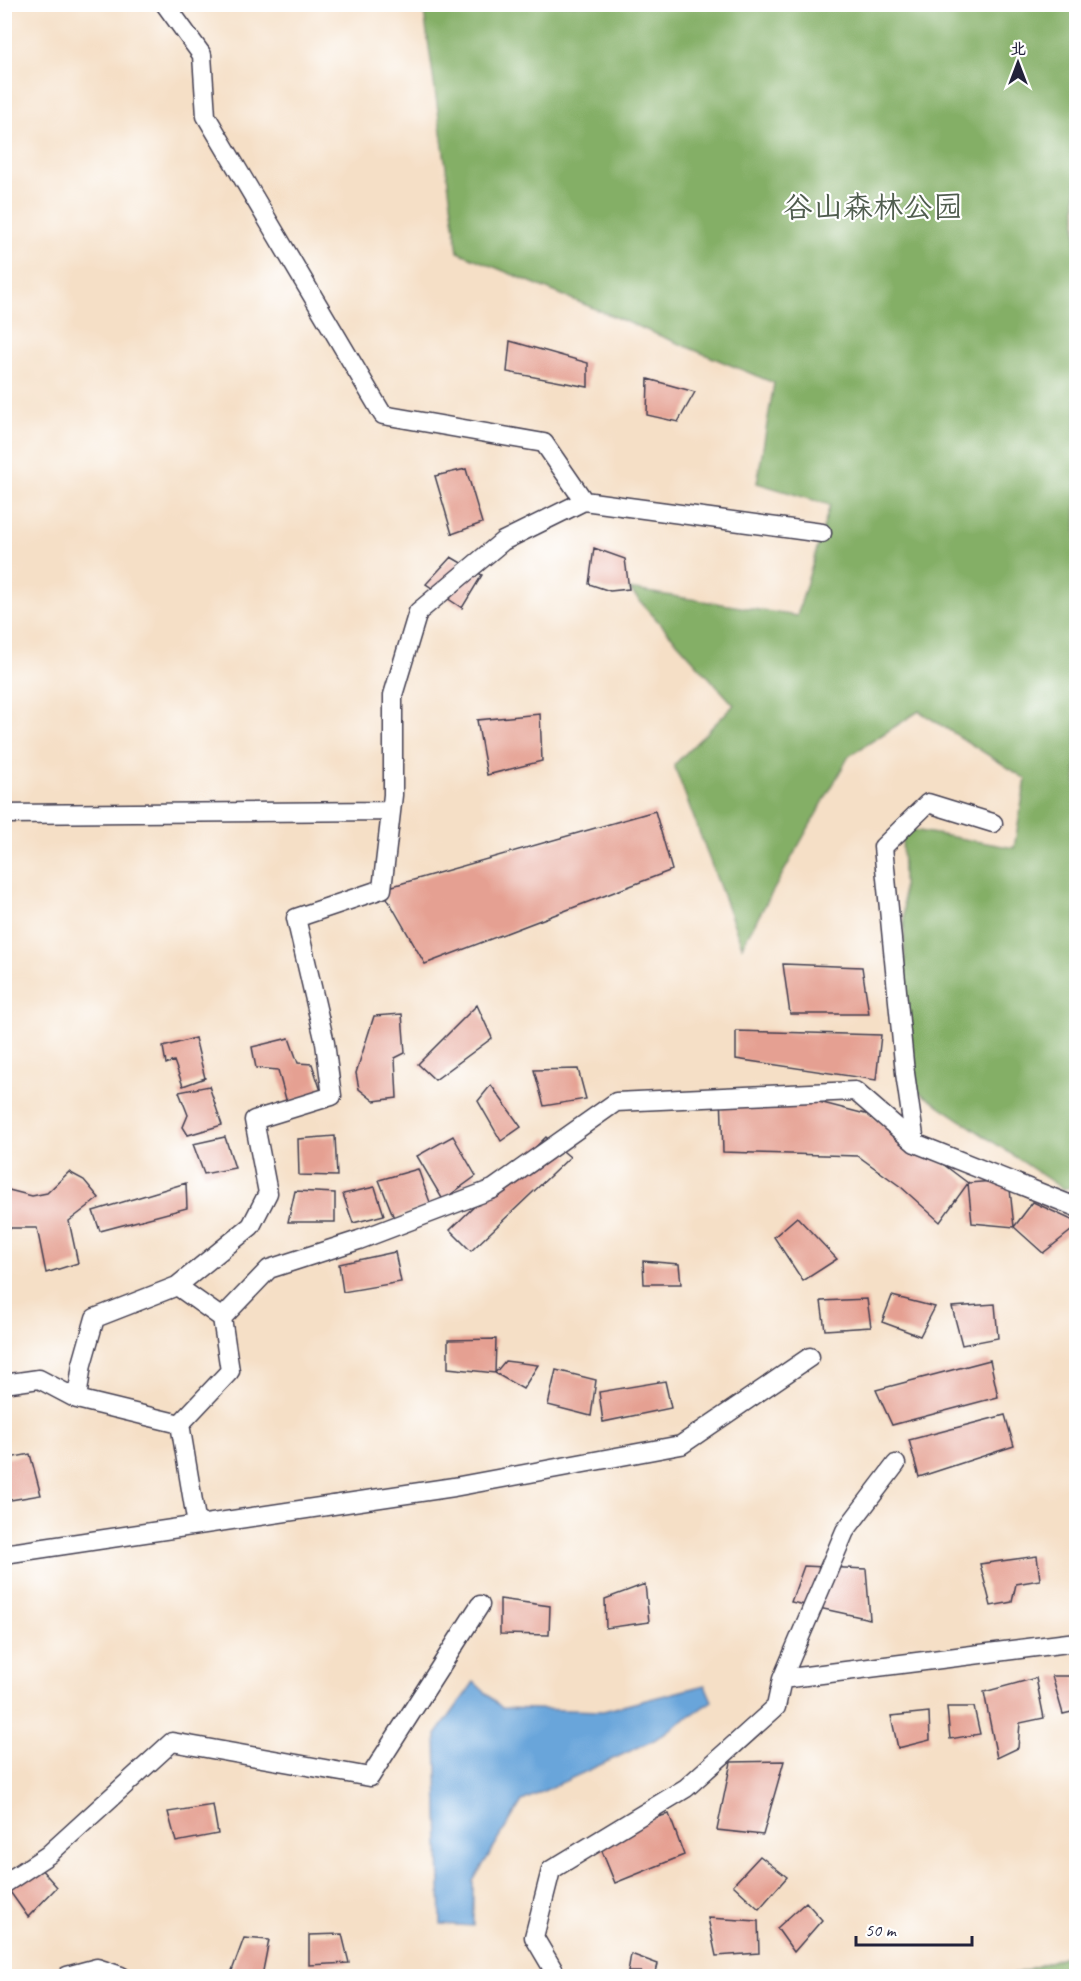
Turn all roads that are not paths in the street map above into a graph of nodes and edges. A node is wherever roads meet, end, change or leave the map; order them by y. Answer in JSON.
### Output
{"nodes":[{"id":1,"x":165,"y":4,"type":"edge"},
{"id":2,"x":584,"y":501,"type":"junction"},
{"id":3,"x":822,"y":532,"type":"dead end"},
{"id":4,"x":391,"y":811,"type":"junction"},
{"id":5,"x":4,"y":814,"type":"edge"},
{"id":6,"x":993,"y":823,"type":"dead end"},
{"id":7,"x":915,"y":1143,"type":"junction"},
{"id":8,"x":1077,"y":1207,"type":"edge"},
{"id":9,"x":177,"y":1286,"type":"junction"},
{"id":10,"x":222,"y":1318,"type":"junction"},
{"id":11,"x":810,"y":1357,"type":"dead end"},
{"id":12,"x":4,"y":1384,"type":"edge"},
{"id":13,"x":77,"y":1399,"type":"junction"},
{"id":14,"x":180,"y":1425,"type":"junction"},
{"id":15,"x":896,"y":1464,"type":"dead end"},
{"id":16,"x":198,"y":1525,"type":"junction"},
{"id":17,"x":4,"y":1554,"type":"edge"},
{"id":18,"x":480,"y":1605,"type":"dead end"},
{"id":19,"x":1077,"y":1642,"type":"edge"},
{"id":20,"x":783,"y":1679,"type":"junction"},
{"id":21,"x":4,"y":1884,"type":"edge"},
{"id":22,"x":67,"y":1977,"type":"edge"},
{"id":23,"x":121,"y":1977,"type":"edge"},
{"id":24,"x":557,"y":1977,"type":"edge"}],
"edges":[{"from":1,"to":2,"type":"street"},
{"from":2,"to":3,"type":"street"},
{"from":2,"to":4,"type":"street"},
{"from":4,"to":5,"type":"street"},
{"from":4,"to":9,"type":"street"},
{"from":6,"to":7,"type":"street"},
{"from":7,"to":8,"type":"street"},
{"from":7,"to":10,"type":"street"},
{"from":9,"to":10,"type":"street"},
{"from":9,"to":13,"type":"street"},
{"from":10,"to":14,"type":"street"},
{"from":11,"to":16,"type":"street"},
{"from":12,"to":13,"type":"street"},
{"from":13,"to":14,"type":"street"},
{"from":14,"to":16,"type":"street"},
{"from":15,"to":20,"type":"street"},
{"from":16,"to":17,"type":"street"},
{"from":18,"to":21,"type":"street"},
{"from":19,"to":20,"type":"street"},
{"from":20,"to":24,"type":"street"},
{"from":22,"to":23,"type":"street"}]}
